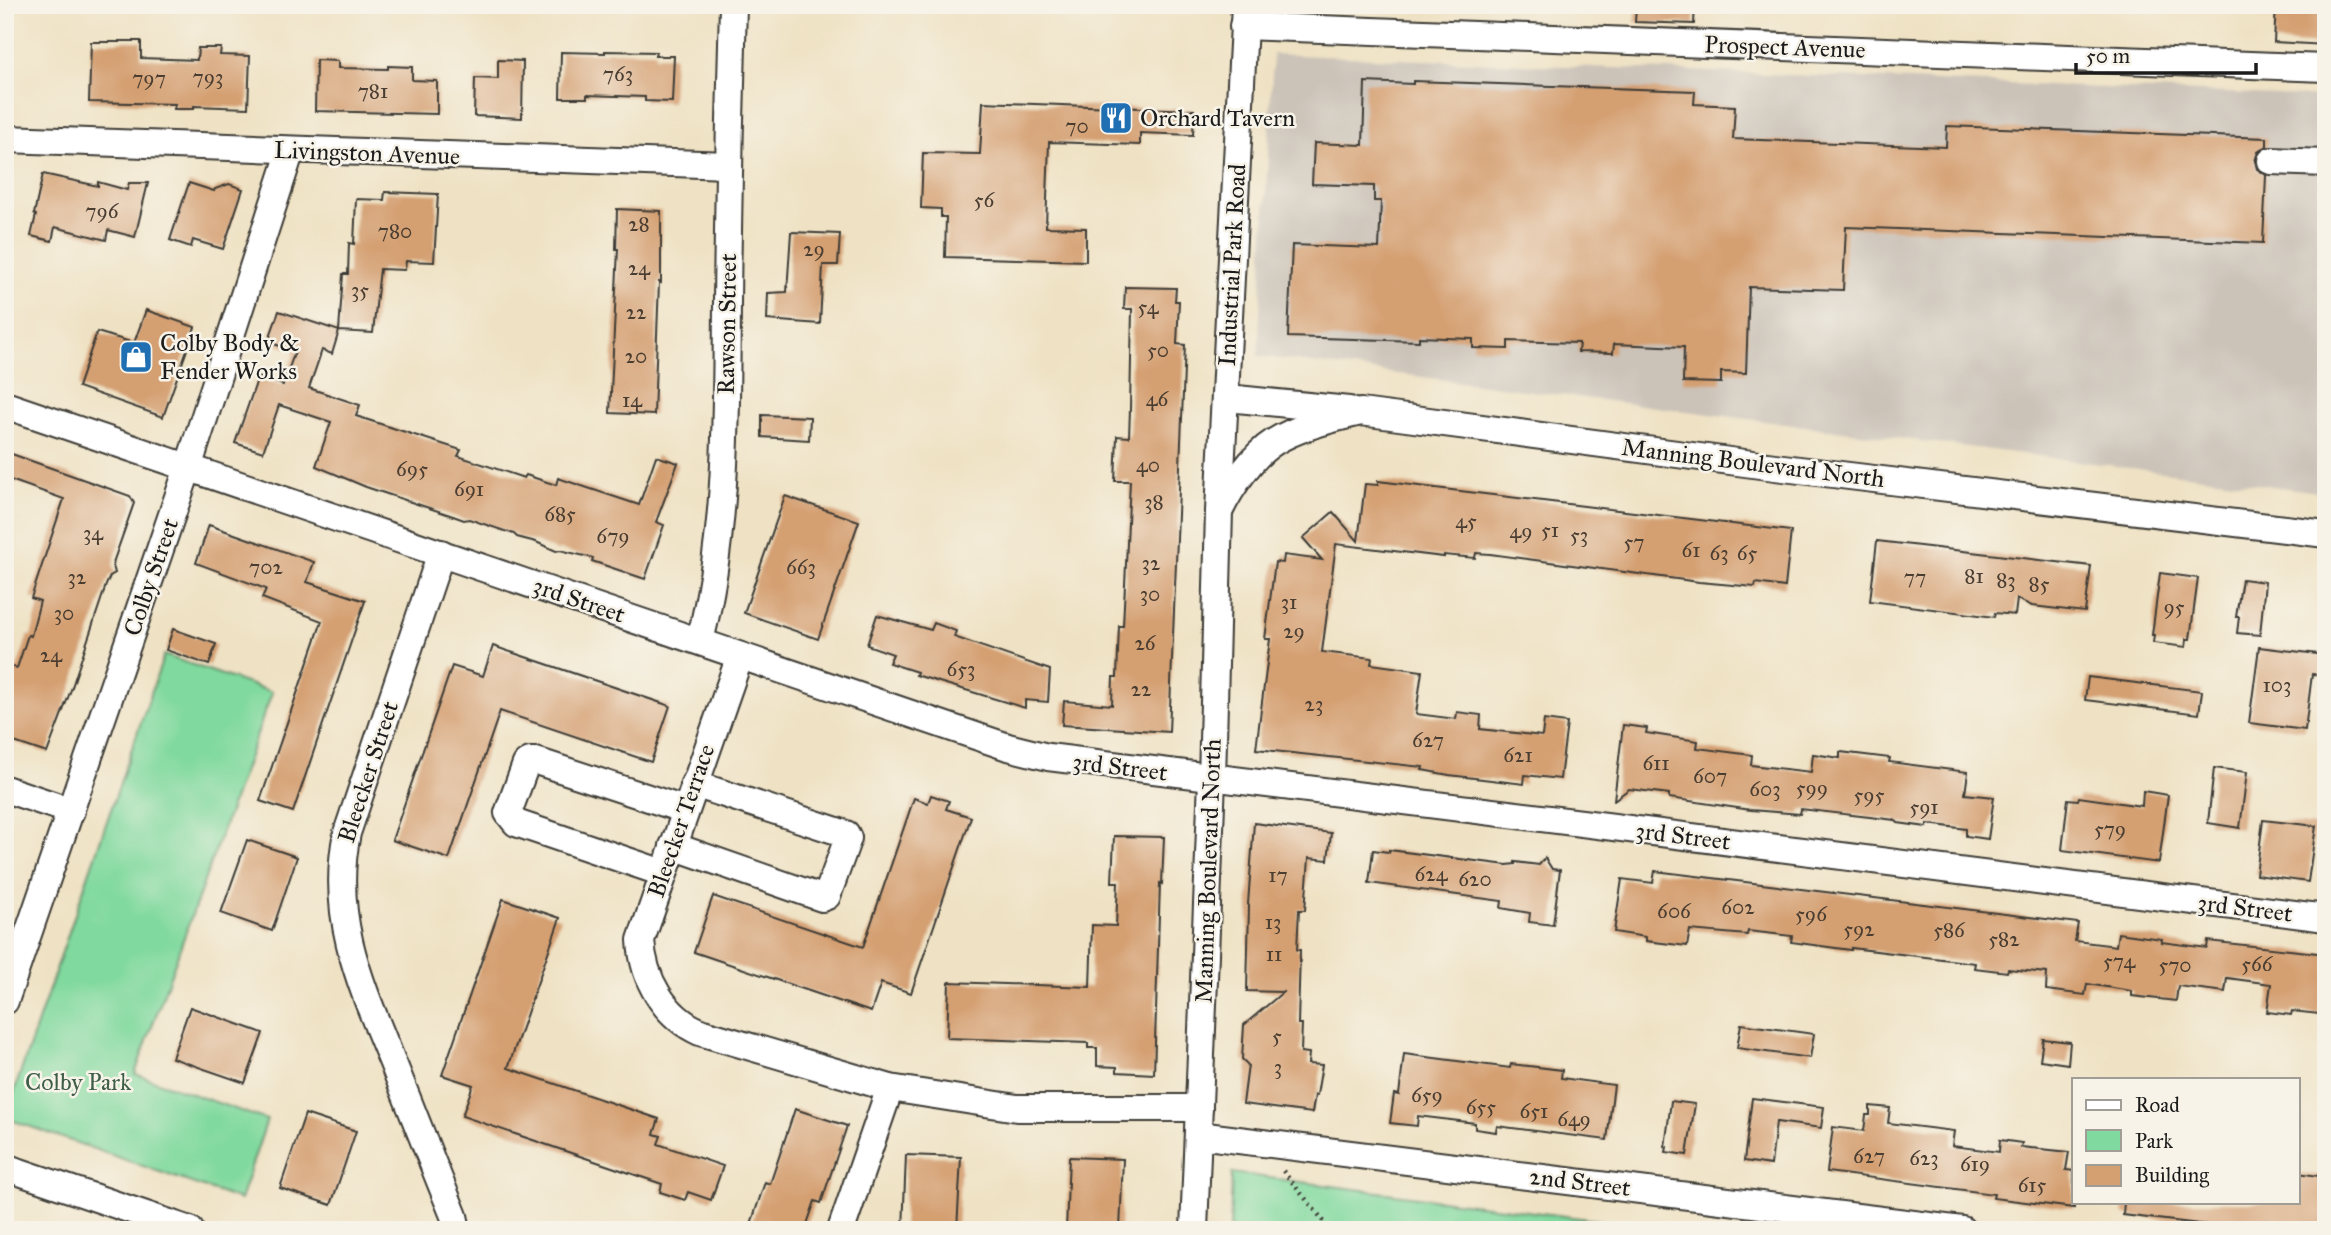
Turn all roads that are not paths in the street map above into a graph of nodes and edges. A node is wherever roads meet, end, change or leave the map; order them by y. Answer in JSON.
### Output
{"nodes":[{"id":1,"x":733,"y":5,"type":"edge"},
{"id":2,"x":1244,"y":15,"type":"edge"},
{"id":3,"x":1307,"y":17,"type":"edge"},
{"id":4,"x":2326,"y":68,"type":"edge"},
{"id":5,"x":5,"y":139,"type":"edge"},
{"id":6,"x":291,"y":150,"type":"junction"},
{"id":7,"x":2271,"y":161,"type":"dead end"},
{"id":8,"x":2326,"y":163,"type":"edge"},
{"id":9,"x":728,"y":165,"type":"junction"},
{"id":10,"x":1227,"y":398,"type":"junction"},
{"id":11,"x":5,"y":405,"type":"edge"},
{"id":12,"x":1361,"y":412,"type":"junction"},
{"id":13,"x":188,"y":468,"type":"junction"},
{"id":14,"x":1219,"y":511,"type":"junction"},
{"id":15,"x":2326,"y":534,"type":"edge"},
{"id":16,"x":441,"y":554,"type":"junction"},
{"id":17,"x":700,"y":642,"type":"junction"},
{"id":18,"x":740,"y":656,"type":"junction"},
{"id":19,"x":1212,"y":779,"type":"junction"},
{"id":20,"x":694,"y":784,"type":"junction"},
{"id":21,"x":5,"y":789,"type":"edge"},
{"id":22,"x":685,"y":810,"type":"junction"},
{"id":23,"x":71,"y":811,"type":"junction"},
{"id":24,"x":673,"y":846,"type":"junction"},
{"id":25,"x":663,"y":873,"type":"junction"},
{"id":26,"x":2326,"y":918,"type":"edge"},
{"id":27,"x":5,"y":1001,"type":"edge"},
{"id":28,"x":890,"y":1088,"type":"junction"},
{"id":29,"x":1199,"y":1108,"type":"junction"},
{"id":30,"x":1198,"y":1135,"type":"junction"},
{"id":31,"x":5,"y":1167,"type":"edge"},
{"id":32,"x":190,"y":1230,"type":"edge"},
{"id":33,"x":457,"y":1230,"type":"edge"},
{"id":34,"x":841,"y":1230,"type":"edge"},
{"id":35,"x":1194,"y":1230,"type":"edge"},
{"id":36,"x":1962,"y":1230,"type":"edge"}],
"edges":[{"from":1,"to":9,"type":"street","name":"Rawson Street"},
{"from":2,"to":3,"type":"street","name":"Prospect Avenue"},
{"from":2,"to":10,"type":"street","name":"Industrial Park Road"},
{"from":3,"to":4,"type":"street","name":"Prospect Avenue"},
{"from":5,"to":6,"type":"street","name":"Livingston Avenue"},
{"from":6,"to":9,"type":"street","name":"Livingston Avenue"},
{"from":6,"to":13,"type":"street","name":"Colby Street"},
{"from":7,"to":8,"type":"street"},
{"from":9,"to":17,"type":"street","name":"Rawson Street"},
{"from":10,"to":12,"type":"street"},
{"from":10,"to":14,"type":"street","name":"Manning Boulevard North"},
{"from":11,"to":13,"type":"street","name":"3rd Street"},
{"from":12,"to":14,"type":"street","name":"Manning Boulevard North"},
{"from":12,"to":15,"type":"street","name":"Manning Boulevard North"},
{"from":13,"to":16,"type":"street","name":"3rd Street"},
{"from":13,"to":23,"type":"street","name":"Colby Street"},
{"from":14,"to":19,"type":"street","name":"Manning Boulevard North"},
{"from":16,"to":17,"type":"street","name":"3rd Street"},
{"from":16,"to":33,"type":"street","name":"Bleecker Street"},
{"from":17,"to":18,"type":"street","name":"3rd Street"},
{"from":18,"to":19,"type":"street","name":"3rd Street"},
{"from":18,"to":20,"type":"street","name":"Bleecker Terrace"},
{"from":19,"to":26,"type":"street","name":"3rd Street"},
{"from":19,"to":29,"type":"street","name":"Manning Boulevard North"},
{"from":20,"to":22,"type":"street","name":"Bleecker Terrace"},
{"from":20,"to":24,"type":"street"},
{"from":21,"to":23,"type":"street"},
{"from":22,"to":24,"type":"street","name":"Bleecker Terrace"},
{"from":22,"to":25,"type":"street"},
{"from":23,"to":27,"type":"street","name":"Colby Street"},
{"from":24,"to":25,"type":"street","name":"Bleecker Terrace"},
{"from":25,"to":28,"type":"street","name":"Bleecker Terrace"},
{"from":28,"to":29,"type":"street","name":"Bleecker Terrace"},
{"from":28,"to":34,"type":"street"},
{"from":29,"to":30,"type":"street","name":"Manning Boulevard North"},
{"from":30,"to":35,"type":"street","name":"Manning Boulevard North"},
{"from":30,"to":36,"type":"street","name":"2nd Street"},
{"from":31,"to":32,"type":"street"}]}
